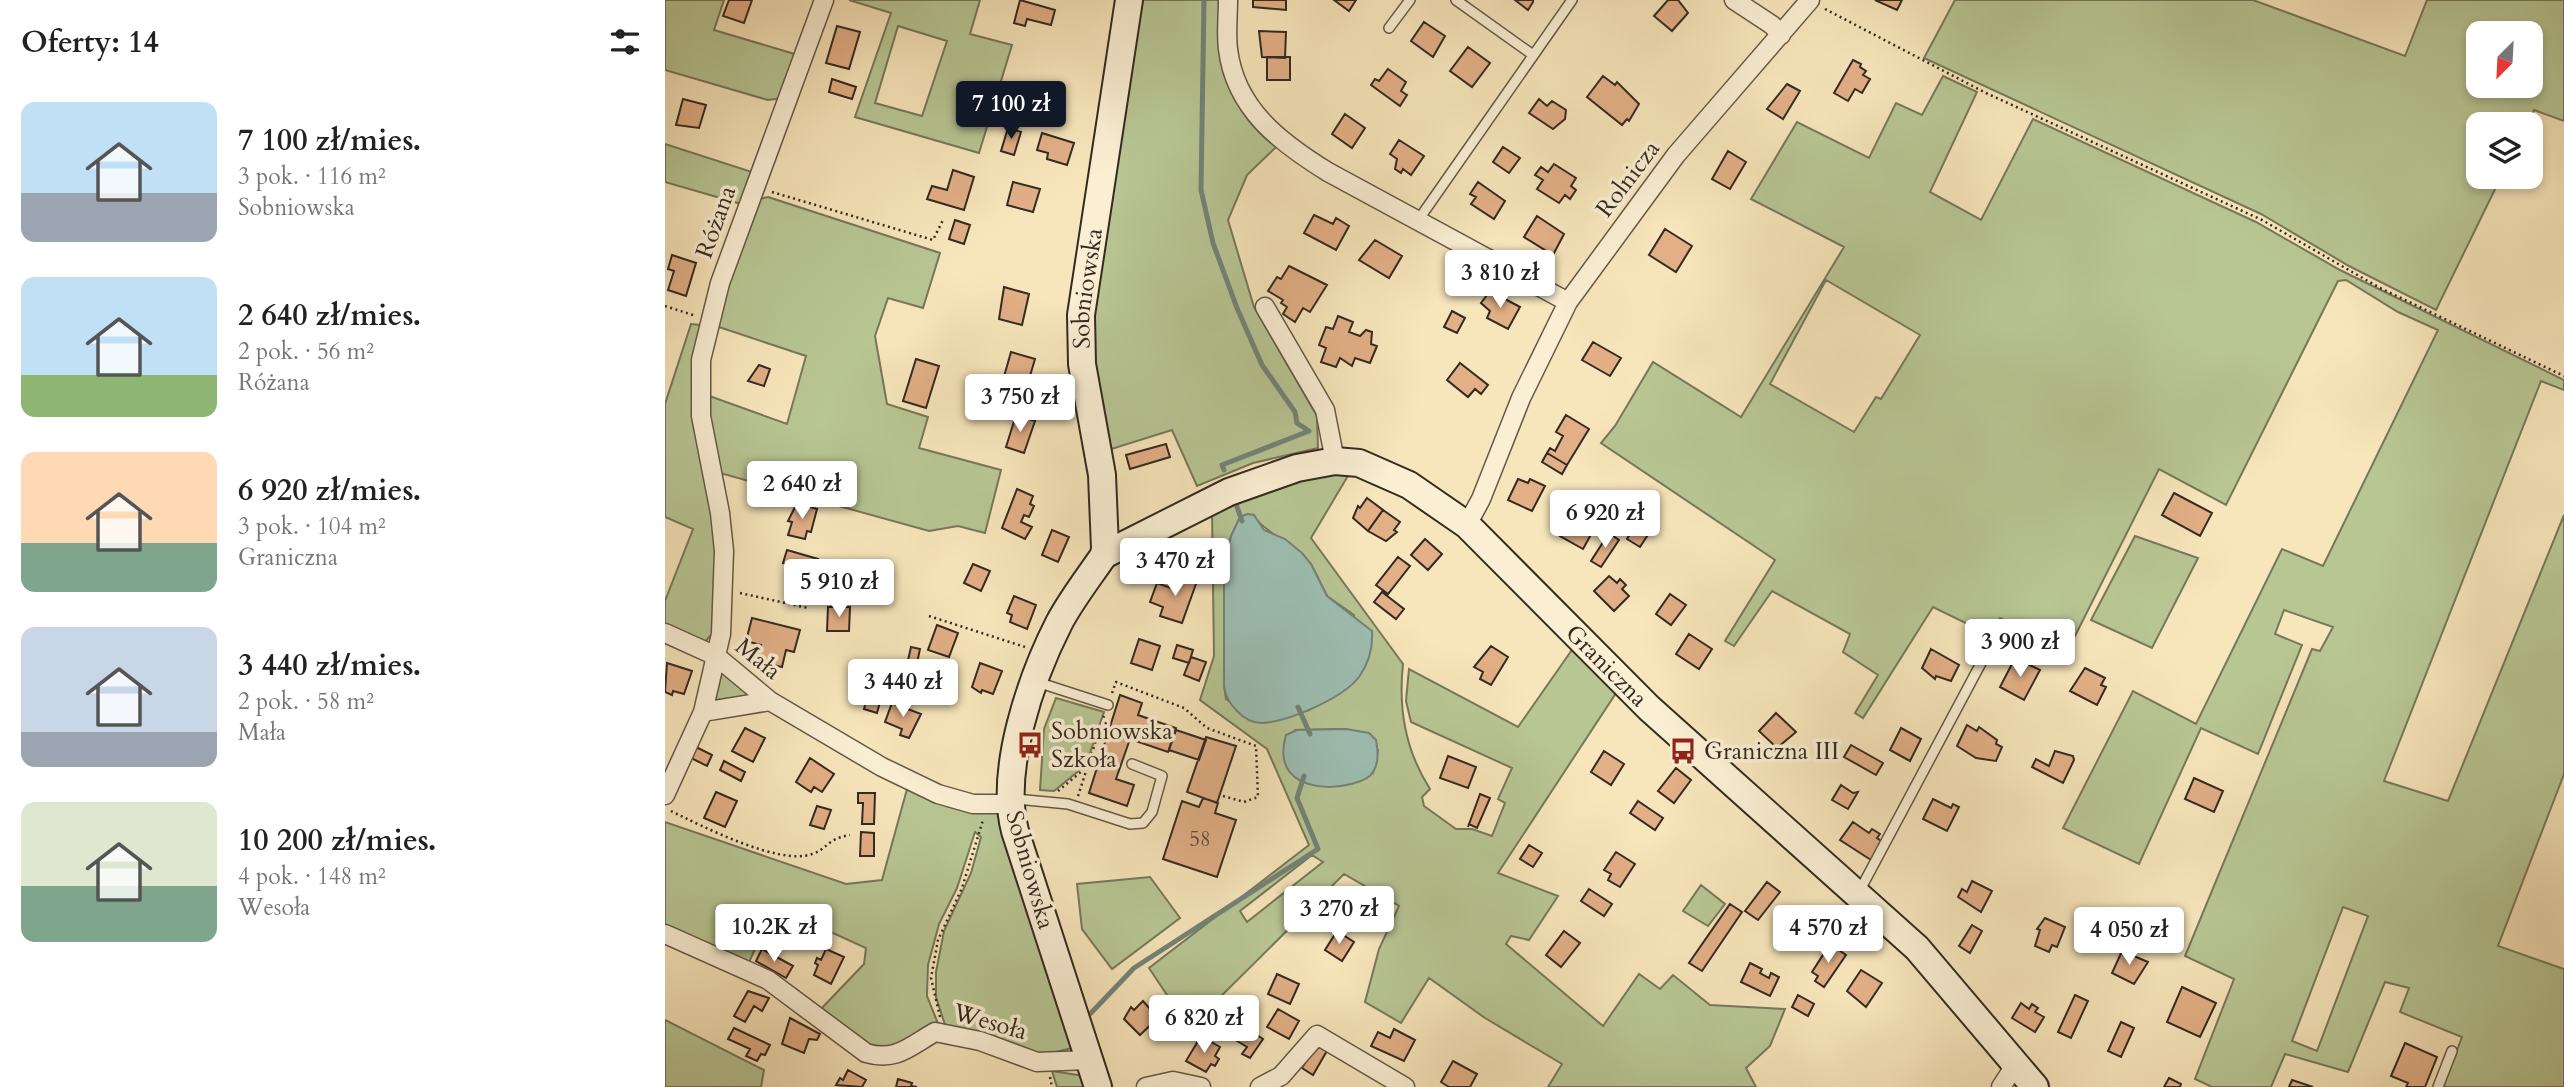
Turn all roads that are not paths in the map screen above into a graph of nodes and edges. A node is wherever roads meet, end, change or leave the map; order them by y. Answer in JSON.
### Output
{"nodes":[{"id":1,"x":824,"y":0,"type":"edge"},
{"id":2,"x":1129,"y":0,"type":"edge"},
{"id":3,"x":1227,"y":0,"type":"edge"},
{"id":4,"x":1410,"y":0,"type":"edge"},
{"id":5,"x":1456,"y":0,"type":"edge"},
{"id":6,"x":1572,"y":0,"type":"edge"},
{"id":7,"x":1734,"y":0,"type":"edge"},
{"id":8,"x":1814,"y":3,"type":"edge"},
{"id":9,"x":1389,"y":28,"type":"dead end"},
{"id":10,"x":1781,"y":35,"type":"junction"},
{"id":11,"x":1533,"y":55,"type":"junction"},
{"id":12,"x":1419,"y":219,"type":"junction"},
{"id":13,"x":1568,"y":302,"type":"junction"},
{"id":14,"x":1265,"y":307,"type":"dead end"},
{"id":15,"x":1335,"y":461,"type":"junction"},
{"id":16,"x":1467,"y":525,"type":"junction"},
{"id":17,"x":1104,"y":555,"type":"junction"},
{"id":18,"x":665,"y":633,"type":"edge"},
{"id":19,"x":1988,"y":650,"type":"dead end"},
{"id":20,"x":716,"y":656,"type":"junction"},
{"id":21,"x":1036,"y":681,"type":"junction"},
{"id":22,"x":770,"y":701,"type":"junction"},
{"id":23,"x":1108,"y":705,"type":"road end"},
{"id":24,"x":703,"y":712,"type":"junction"},
{"id":25,"x":1132,"y":764,"type":"dead end"},
{"id":26,"x":665,"y":794,"type":"edge"},
{"id":27,"x":1003,"y":802,"type":"junction"},
{"id":28,"x":1859,"y":893,"type":"junction"},
{"id":29,"x":665,"y":934,"type":"edge"},
{"id":30,"x":2452,"y":1051,"type":"dead end"},
{"id":31,"x":1089,"y":1060,"type":"junction"},
{"id":32,"x":2016,"y":1064,"type":"junction"},
{"id":33,"x":1098,"y":1087,"type":"edge"},
{"id":34,"x":1146,"y":1087,"type":"edge"},
{"id":35,"x":1201,"y":1087,"type":"edge"},
{"id":36,"x":1260,"y":1087,"type":"edge"},
{"id":37,"x":1405,"y":1087,"type":"edge"},
{"id":38,"x":2001,"y":1087,"type":"edge"},
{"id":39,"x":2035,"y":1087,"type":"edge"},
{"id":40,"x":2438,"y":1087,"type":"edge"}],
"edges":[{"from":1,"to":20,"type":"street","name":"Różana"},
{"from":2,"to":17,"type":"street","name":"Sobniowska"},
{"from":3,"to":12,"type":"street"},
{"from":4,"to":9,"type":"lane"},
{"from":5,"to":11,"type":"lane"},
{"from":6,"to":11,"type":"lane"},
{"from":7,"to":10,"type":"street"},
{"from":8,"to":10,"type":"street","name":"Rolnicza"},
{"from":10,"to":13,"type":"street","name":"Rolnicza"},
{"from":11,"to":12,"type":"lane"},
{"from":12,"to":13,"type":"street"},
{"from":13,"to":16,"type":"street","name":"Rolnicza"},
{"from":14,"to":15,"type":"street"},
{"from":15,"to":16,"type":"street","name":"Graniczna"},
{"from":15,"to":17,"type":"street","name":"Graniczna"},
{"from":16,"to":28,"type":"street","name":"Graniczna"},
{"from":17,"to":21,"type":"street","name":"Sobniowska"},
{"from":18,"to":20,"type":"street","name":"Mała"},
{"from":19,"to":28,"type":"lane"},
{"from":20,"to":22,"type":"street","name":"Mała"},
{"from":20,"to":24,"type":"street","name":"Różana"},
{"from":21,"to":23,"type":"lane"},
{"from":21,"to":27,"type":"street","name":"Sobniowska"},
{"from":22,"to":24,"type":"street"},
{"from":22,"to":27,"type":"street","name":"Mała"},
{"from":24,"to":26,"type":"street","name":"Różana"},
{"from":25,"to":27,"type":"lane"},
{"from":27,"to":31,"type":"street","name":"Sobniowska"},
{"from":28,"to":32,"type":"street","name":"Graniczna"},
{"from":29,"to":31,"type":"street","name":"Wesoła"},
{"from":30,"to":40,"type":"lane"},
{"from":31,"to":33,"type":"street","name":"Sobniowska"},
{"from":32,"to":38,"type":"street"},
{"from":32,"to":39,"type":"street","name":"Graniczna"},
{"from":34,"to":35,"type":"street"},
{"from":36,"to":37,"type":"street"}]}
